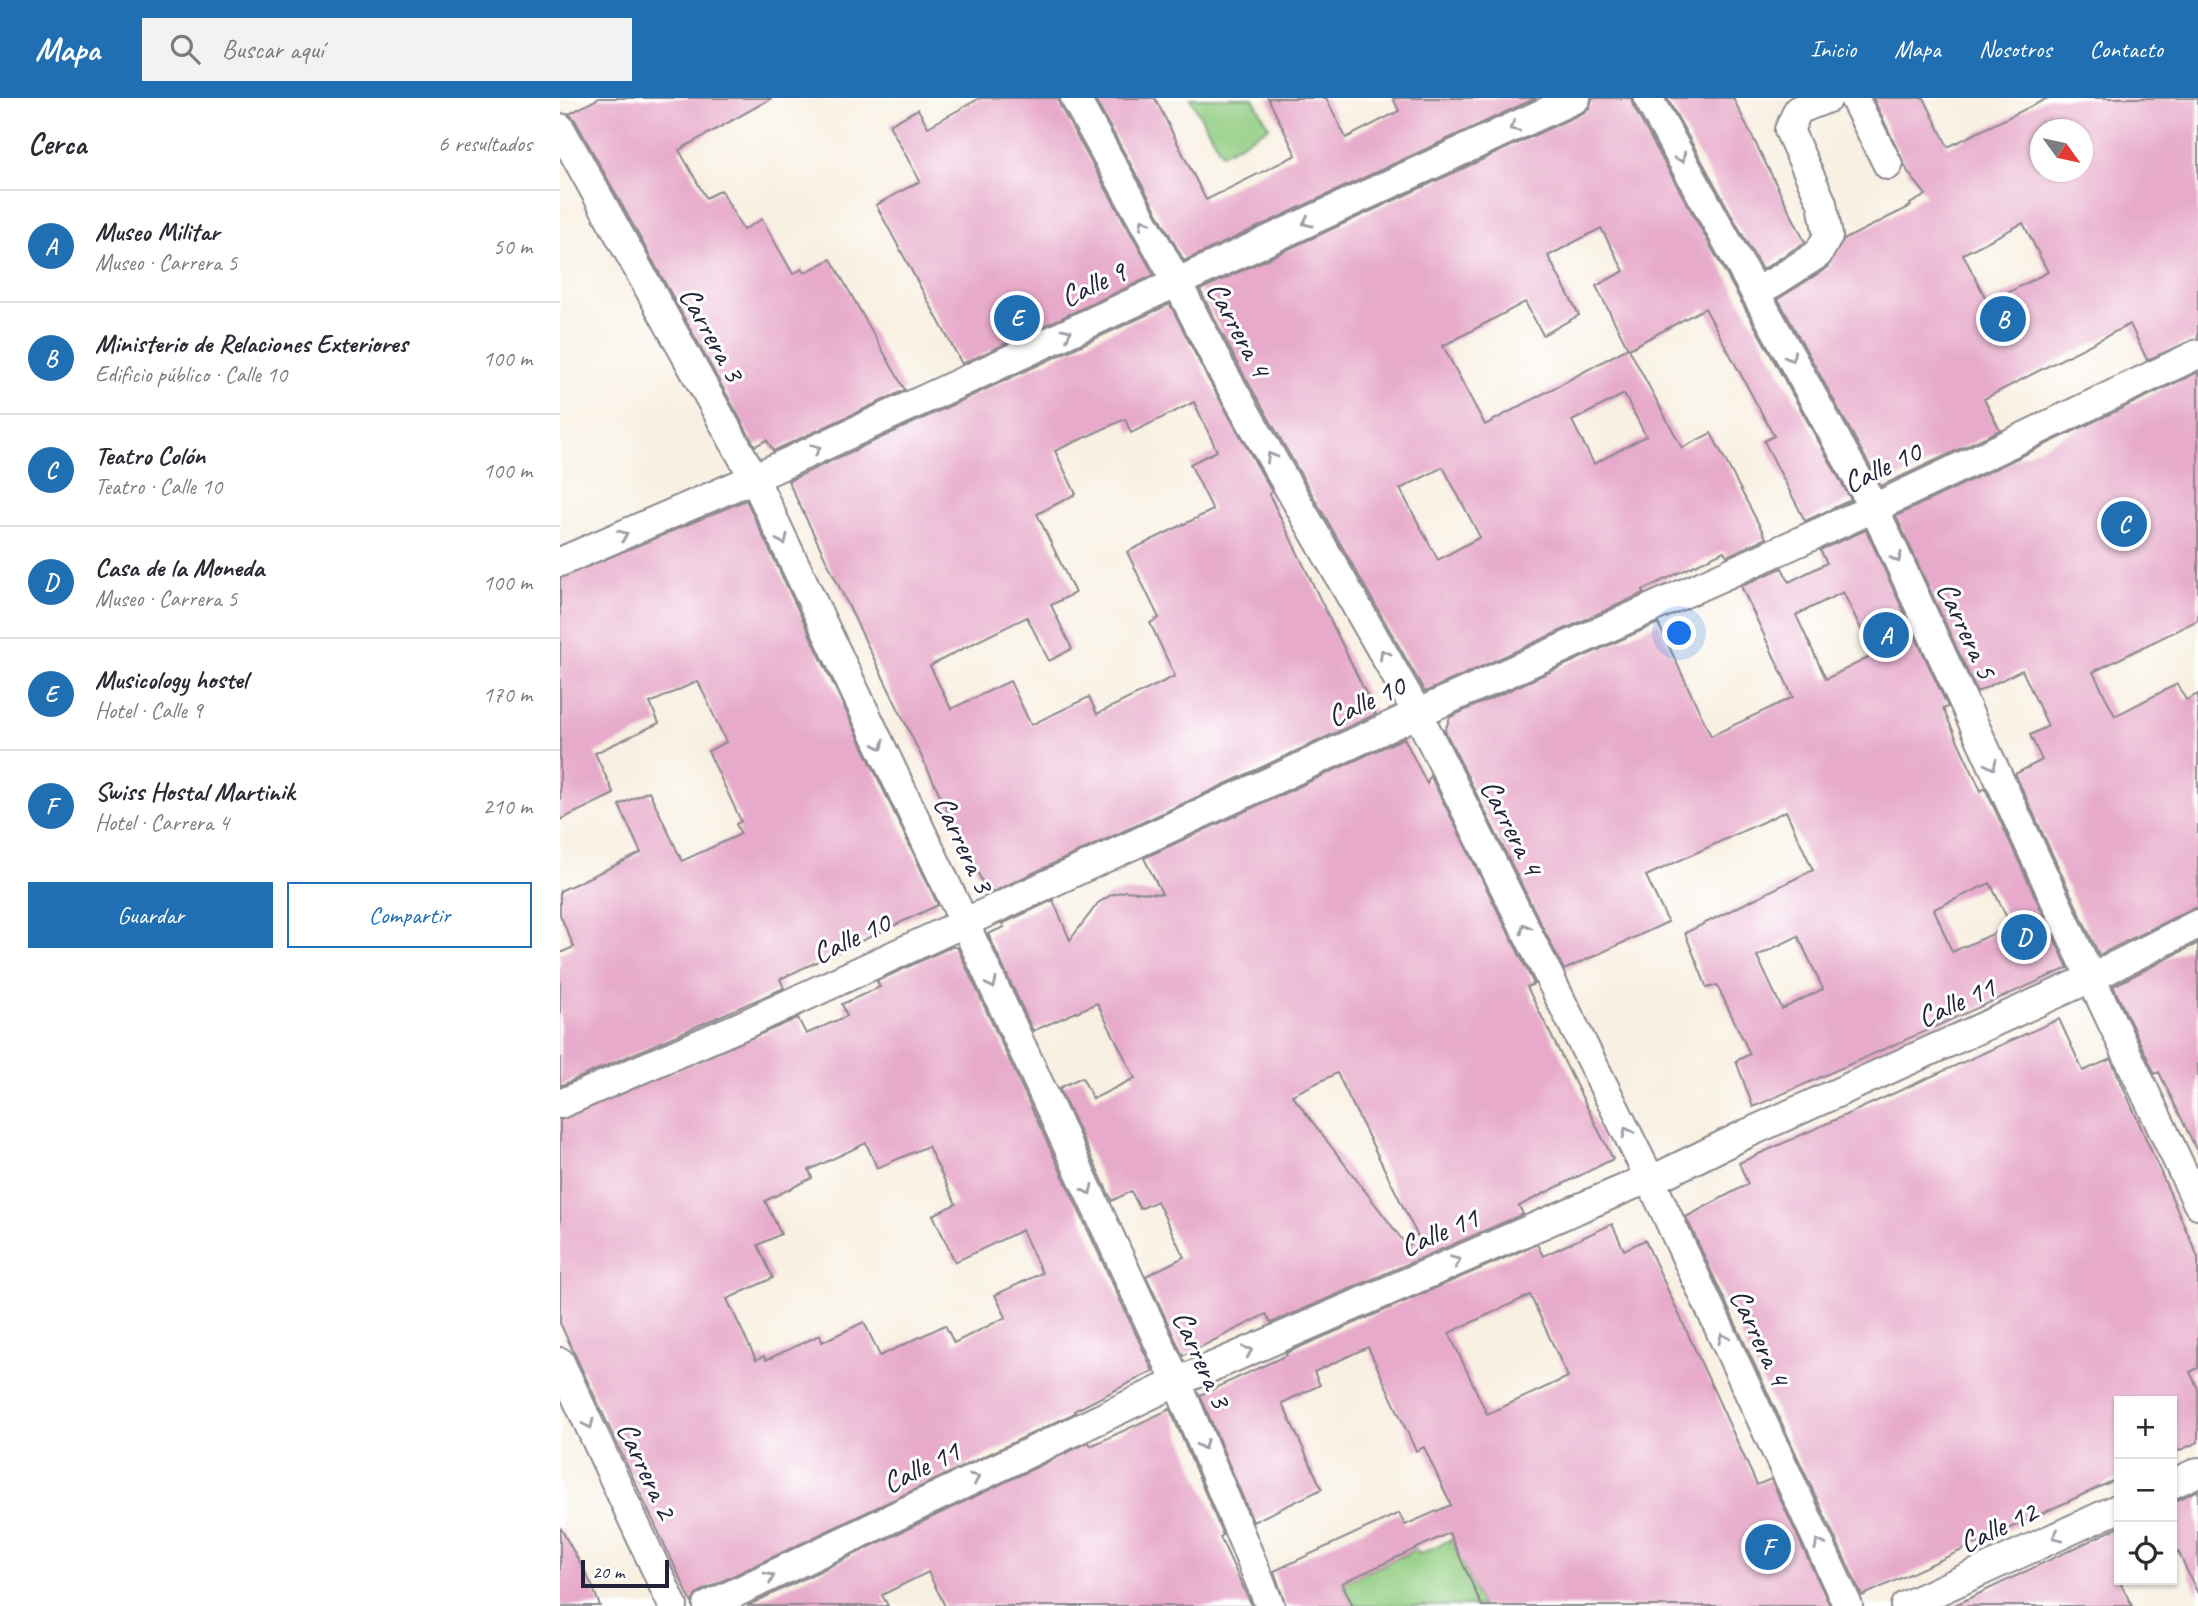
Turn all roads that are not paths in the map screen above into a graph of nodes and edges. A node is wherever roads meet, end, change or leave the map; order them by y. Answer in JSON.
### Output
{"nodes":[{"id":1,"x":1075,"y":98,"type":"edge"},
{"id":2,"x":1576,"y":98,"type":"edge"},
{"id":3,"x":1648,"y":98,"type":"edge"},
{"id":4,"x":1828,"y":98,"type":"edge"},
{"id":5,"x":1854,"y":98,"type":"edge"},
{"id":6,"x":560,"y":128,"type":"edge"},
{"id":7,"x":1888,"y":165,"type":"dead end"},
{"id":8,"x":1177,"y":282,"type":"junction"},
{"id":9,"x":1755,"y":292,"type":"junction"},
{"id":10,"x":2198,"y":354,"type":"edge"},
{"id":11,"x":754,"y":478,"type":"junction"},
{"id":12,"x":1874,"y":508,"type":"junction"},
{"id":13,"x":560,"y":562,"type":"edge"},
{"id":14,"x":1418,"y":713,"type":"junction"},
{"id":15,"x":964,"y":922,"type":"junction"},
{"id":16,"x":2198,"y":924,"type":"edge"},
{"id":17,"x":2091,"y":978,"type":"junction"},
{"id":18,"x":560,"y":1104,"type":"edge"},
{"id":19,"x":1650,"y":1179,"type":"junction"},
{"id":20,"x":2198,"y":1204,"type":"edge"},
{"id":21,"x":560,"y":1362,"type":"edge"},
{"id":22,"x":1177,"y":1382,"type":"junction"},
{"id":23,"x":2198,"y":1472,"type":"edge"},
{"id":24,"x":2177,"y":1482,"type":"edge"},
{"id":25,"x":2114,"y":1510,"type":"edge"},
{"id":26,"x":673,"y":1606,"type":"edge"},
{"id":27,"x":708,"y":1606,"type":"edge"},
{"id":28,"x":1270,"y":1606,"type":"edge"},
{"id":29,"x":1847,"y":1606,"type":"edge"},
{"id":30,"x":1905,"y":1606,"type":"edge"}],
"edges":[{"from":8,"to":1,"type":"street","name":"Carrera 4","one_way":true},
{"from":2,"to":8,"type":"street","name":"Calle 9","one_way":true},
{"from":3,"to":9,"type":"street","name":"Carrera 5","one_way":true},
{"from":4,"to":9,"type":"street"},
{"from":5,"to":7,"type":"street"},
{"from":6,"to":11,"type":"street","name":"Carrera 3"},
{"from":11,"to":8,"type":"street","name":"Calle 9","one_way":true},
{"from":14,"to":8,"type":"street","name":"Carrera 4","one_way":true},
{"from":9,"to":12,"type":"street","name":"Carrera 5","one_way":true},
{"from":10,"to":12,"type":"street","name":"Calle 10"},
{"from":13,"to":11,"type":"street","name":"Calle 9","one_way":true},
{"from":11,"to":15,"type":"street","name":"Carrera 3","one_way":true},
{"from":12,"to":14,"type":"street","name":"Calle 10"},
{"from":12,"to":17,"type":"street","name":"Carrera 5","one_way":true},
{"from":14,"to":15,"type":"street","name":"Calle 10"},
{"from":19,"to":14,"type":"street","name":"Carrera 4","one_way":true},
{"from":15,"to":18,"type":"street","name":"Calle 10"},
{"from":15,"to":22,"type":"street","name":"Carrera 3","one_way":true},
{"from":16,"to":17,"type":"street","name":"Calle 11"},
{"from":17,"to":19,"type":"street","name":"Calle 11"},
{"from":17,"to":20,"type":"street","name":"Carrera 5"},
{"from":22,"to":19,"type":"street","name":"Calle 11","one_way":true},
{"from":29,"to":19,"type":"street","name":"Carrera 4","one_way":true},
{"from":21,"to":26,"type":"street","name":"Carrera 2","one_way":true},
{"from":27,"to":22,"type":"street","name":"Calle 11","one_way":true},
{"from":22,"to":28,"type":"street","name":"Carrera 3","one_way":true},
{"from":23,"to":24,"type":"street"},
{"from":25,"to":30,"type":"street","name":"Calle 12","one_way":true}]}
